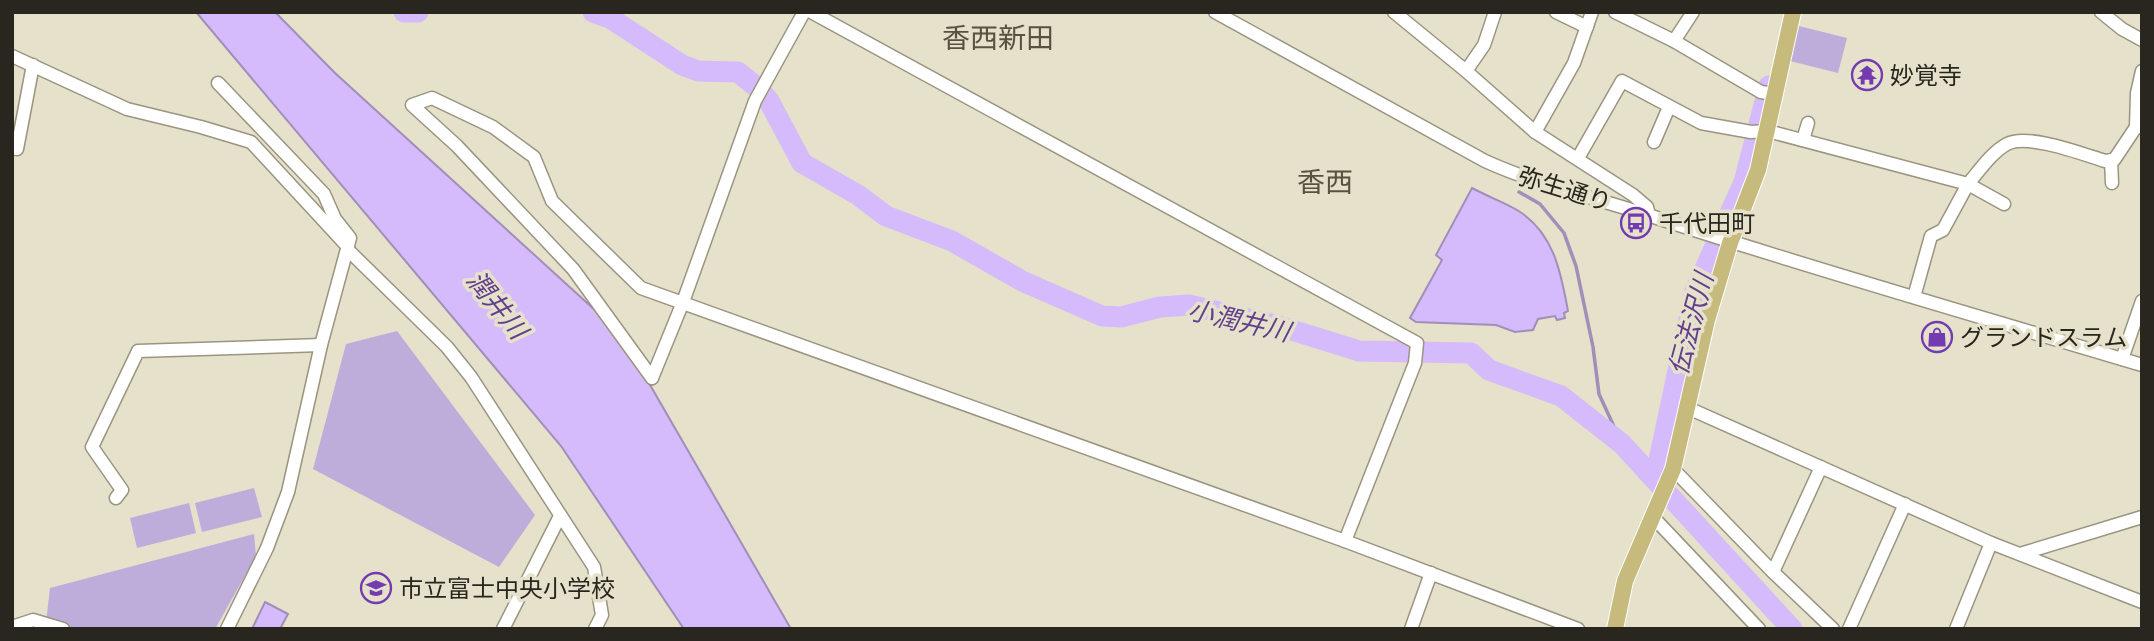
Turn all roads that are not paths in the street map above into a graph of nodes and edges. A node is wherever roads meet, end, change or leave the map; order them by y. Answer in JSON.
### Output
{"nodes":[{"id":1,"x":804,"y":12,"type":"edge"},
{"id":2,"x":811,"y":12,"type":"edge"},
{"id":3,"x":1215,"y":12,"type":"edge"},
{"id":4,"x":1394,"y":12,"type":"edge"},
{"id":5,"x":1495,"y":12,"type":"edge"},
{"id":6,"x":1556,"y":12,"type":"edge"},
{"id":7,"x":1592,"y":12,"type":"edge"},
{"id":8,"x":1615,"y":12,"type":"edge"},
{"id":9,"x":1693,"y":12,"type":"edge"},
{"id":10,"x":1793,"y":12,"type":"edge"},
{"id":11,"x":2101,"y":12,"type":"edge"},
{"id":12,"x":1587,"y":27,"type":"junction"},
{"id":13,"x":2142,"y":40,"type":"edge"},
{"id":14,"x":1674,"y":41,"type":"junction"},
{"id":15,"x":12,"y":56,"type":"edge"},
{"id":16,"x":33,"y":65,"type":"junction"},
{"id":17,"x":1466,"y":71,"type":"junction"},
{"id":18,"x":2142,"y":71,"type":"edge"},
{"id":19,"x":218,"y":83,"type":"dead end"},
{"id":20,"x":1768,"y":93,"type":"junction"},
{"id":21,"x":1669,"y":107,"type":"junction"},
{"id":22,"x":1808,"y":123,"type":"dead end"},
{"id":23,"x":2139,"y":127,"type":"edge"},
{"id":24,"x":1535,"y":132,"type":"junction"},
{"id":25,"x":1760,"y":132,"type":"junction"},
{"id":26,"x":1803,"y":141,"type":"junction"},
{"id":27,"x":1654,"y":142,"type":"dead end"},
{"id":28,"x":12,"y":148,"type":"edge"},
{"id":29,"x":1578,"y":158,"type":"junction"},
{"id":30,"x":2111,"y":160,"type":"junction"},
{"id":31,"x":2112,"y":183,"type":"dead end"},
{"id":32,"x":1968,"y":184,"type":"junction"},
{"id":33,"x":2004,"y":204,"type":"dead end"},
{"id":34,"x":1649,"y":215,"type":"junction"},
{"id":35,"x":1730,"y":243,"type":"junction"},
{"id":36,"x":348,"y":248,"type":"junction"},
{"id":37,"x":1914,"y":297,"type":"junction"},
{"id":38,"x":2142,"y":301,"type":"edge"},
{"id":39,"x":683,"y":302,"type":"junction"},
{"id":40,"x":321,"y":345,"type":"junction"},
{"id":41,"x":2122,"y":359,"type":"junction"},
{"id":42,"x":2142,"y":365,"type":"edge"},
{"id":43,"x":1688,"y":408,"type":"junction"},
{"id":44,"x":1821,"y":467,"type":"junction"},
{"id":45,"x":1672,"y":473,"type":"junction"},
{"id":46,"x":116,"y":498,"type":"dead end"},
{"id":47,"x":1905,"y":504,"type":"junction"},
{"id":48,"x":560,"y":516,"type":"junction"},
{"id":49,"x":1653,"y":517,"type":"junction"},
{"id":50,"x":2142,"y":517,"type":"edge"},
{"id":51,"x":1345,"y":541,"type":"junction"},
{"id":52,"x":1992,"y":543,"type":"junction"},
{"id":53,"x":2020,"y":554,"type":"junction"},
{"id":54,"x":1773,"y":572,"type":"junction"},
{"id":55,"x":1431,"y":573,"type":"junction"},
{"id":56,"x":2142,"y":602,"type":"edge"},
{"id":57,"x":12,"y":627,"type":"edge"},
{"id":58,"x":63,"y":629,"type":"edge"},
{"id":59,"x":227,"y":629,"type":"edge"},
{"id":60,"x":503,"y":629,"type":"edge"},
{"id":61,"x":595,"y":629,"type":"edge"},
{"id":62,"x":1411,"y":629,"type":"edge"},
{"id":63,"x":1578,"y":629,"type":"edge"},
{"id":64,"x":1615,"y":629,"type":"edge"},
{"id":65,"x":1759,"y":629,"type":"edge"},
{"id":66,"x":1833,"y":629,"type":"edge"},
{"id":67,"x":1849,"y":629,"type":"edge"},
{"id":68,"x":1956,"y":629,"type":"edge"}],
"edges":[{"from":1,"to":39,"type":"street"},
{"from":2,"to":51,"type":"street"},
{"from":3,"to":34,"type":"street","name":"弥生通り"},
{"from":4,"to":17,"type":"street"},
{"from":5,"to":17,"type":"street"},
{"from":6,"to":12,"type":"street"},
{"from":7,"to":12,"type":"street"},
{"from":8,"to":14,"type":"street"},
{"from":9,"to":14,"type":"street"},
{"from":10,"to":20,"type":"main road"},
{"from":11,"to":13,"type":"street"},
{"from":12,"to":24,"type":"street"},
{"from":14,"to":20,"type":"street"},
{"from":15,"to":16,"type":"street"},
{"from":16,"to":28,"type":"street"},
{"from":16,"to":36,"type":"street"},
{"from":17,"to":24,"type":"street"},
{"from":18,"to":23,"type":"street"},
{"from":19,"to":36,"type":"street"},
{"from":20,"to":25,"type":"main road"},
{"from":21,"to":25,"type":"street"},
{"from":21,"to":27,"type":"street"},
{"from":21,"to":29,"type":"street"},
{"from":22,"to":26,"type":"street"},
{"from":23,"to":30,"type":"street"},
{"from":24,"to":29,"type":"street"},
{"from":25,"to":26,"type":"street"},
{"from":25,"to":35,"type":"main road"},
{"from":26,"to":32,"type":"street"},
{"from":29,"to":34,"type":"street"},
{"from":30,"to":31,"type":"street"},
{"from":30,"to":32,"type":"street"},
{"from":32,"to":33,"type":"street"},
{"from":32,"to":37,"type":"street"},
{"from":34,"to":35,"type":"street","name":"弥生通り"},
{"from":35,"to":37,"type":"street","name":"弥生通り"},
{"from":35,"to":43,"type":"main road"},
{"from":36,"to":40,"type":"street"},
{"from":36,"to":48,"type":"street"},
{"from":37,"to":41,"type":"street","name":"弥生通り"},
{"from":38,"to":41,"type":"street"},
{"from":39,"to":39,"type":"street"},
{"from":39,"to":51,"type":"street"},
{"from":40,"to":46,"type":"street"},
{"from":40,"to":59,"type":"street"},
{"from":41,"to":42,"type":"street","name":"弥生通り"},
{"from":43,"to":44,"type":"street"},
{"from":43,"to":45,"type":"main road"},
{"from":44,"to":47,"type":"street"},
{"from":44,"to":54,"type":"street"},
{"from":45,"to":49,"type":"main road"},
{"from":45,"to":54,"type":"street"},
{"from":47,"to":52,"type":"street"},
{"from":47,"to":67,"type":"street"},
{"from":48,"to":60,"type":"street"},
{"from":48,"to":61,"type":"street"},
{"from":49,"to":64,"type":"main road"},
{"from":49,"to":65,"type":"street"},
{"from":50,"to":53,"type":"street"},
{"from":51,"to":55,"type":"street"},
{"from":52,"to":53,"type":"street"},
{"from":52,"to":68,"type":"street"},
{"from":53,"to":56,"type":"street"},
{"from":54,"to":66,"type":"street"},
{"from":55,"to":62,"type":"street"},
{"from":55,"to":63,"type":"street"},
{"from":57,"to":58,"type":"street"}]}
